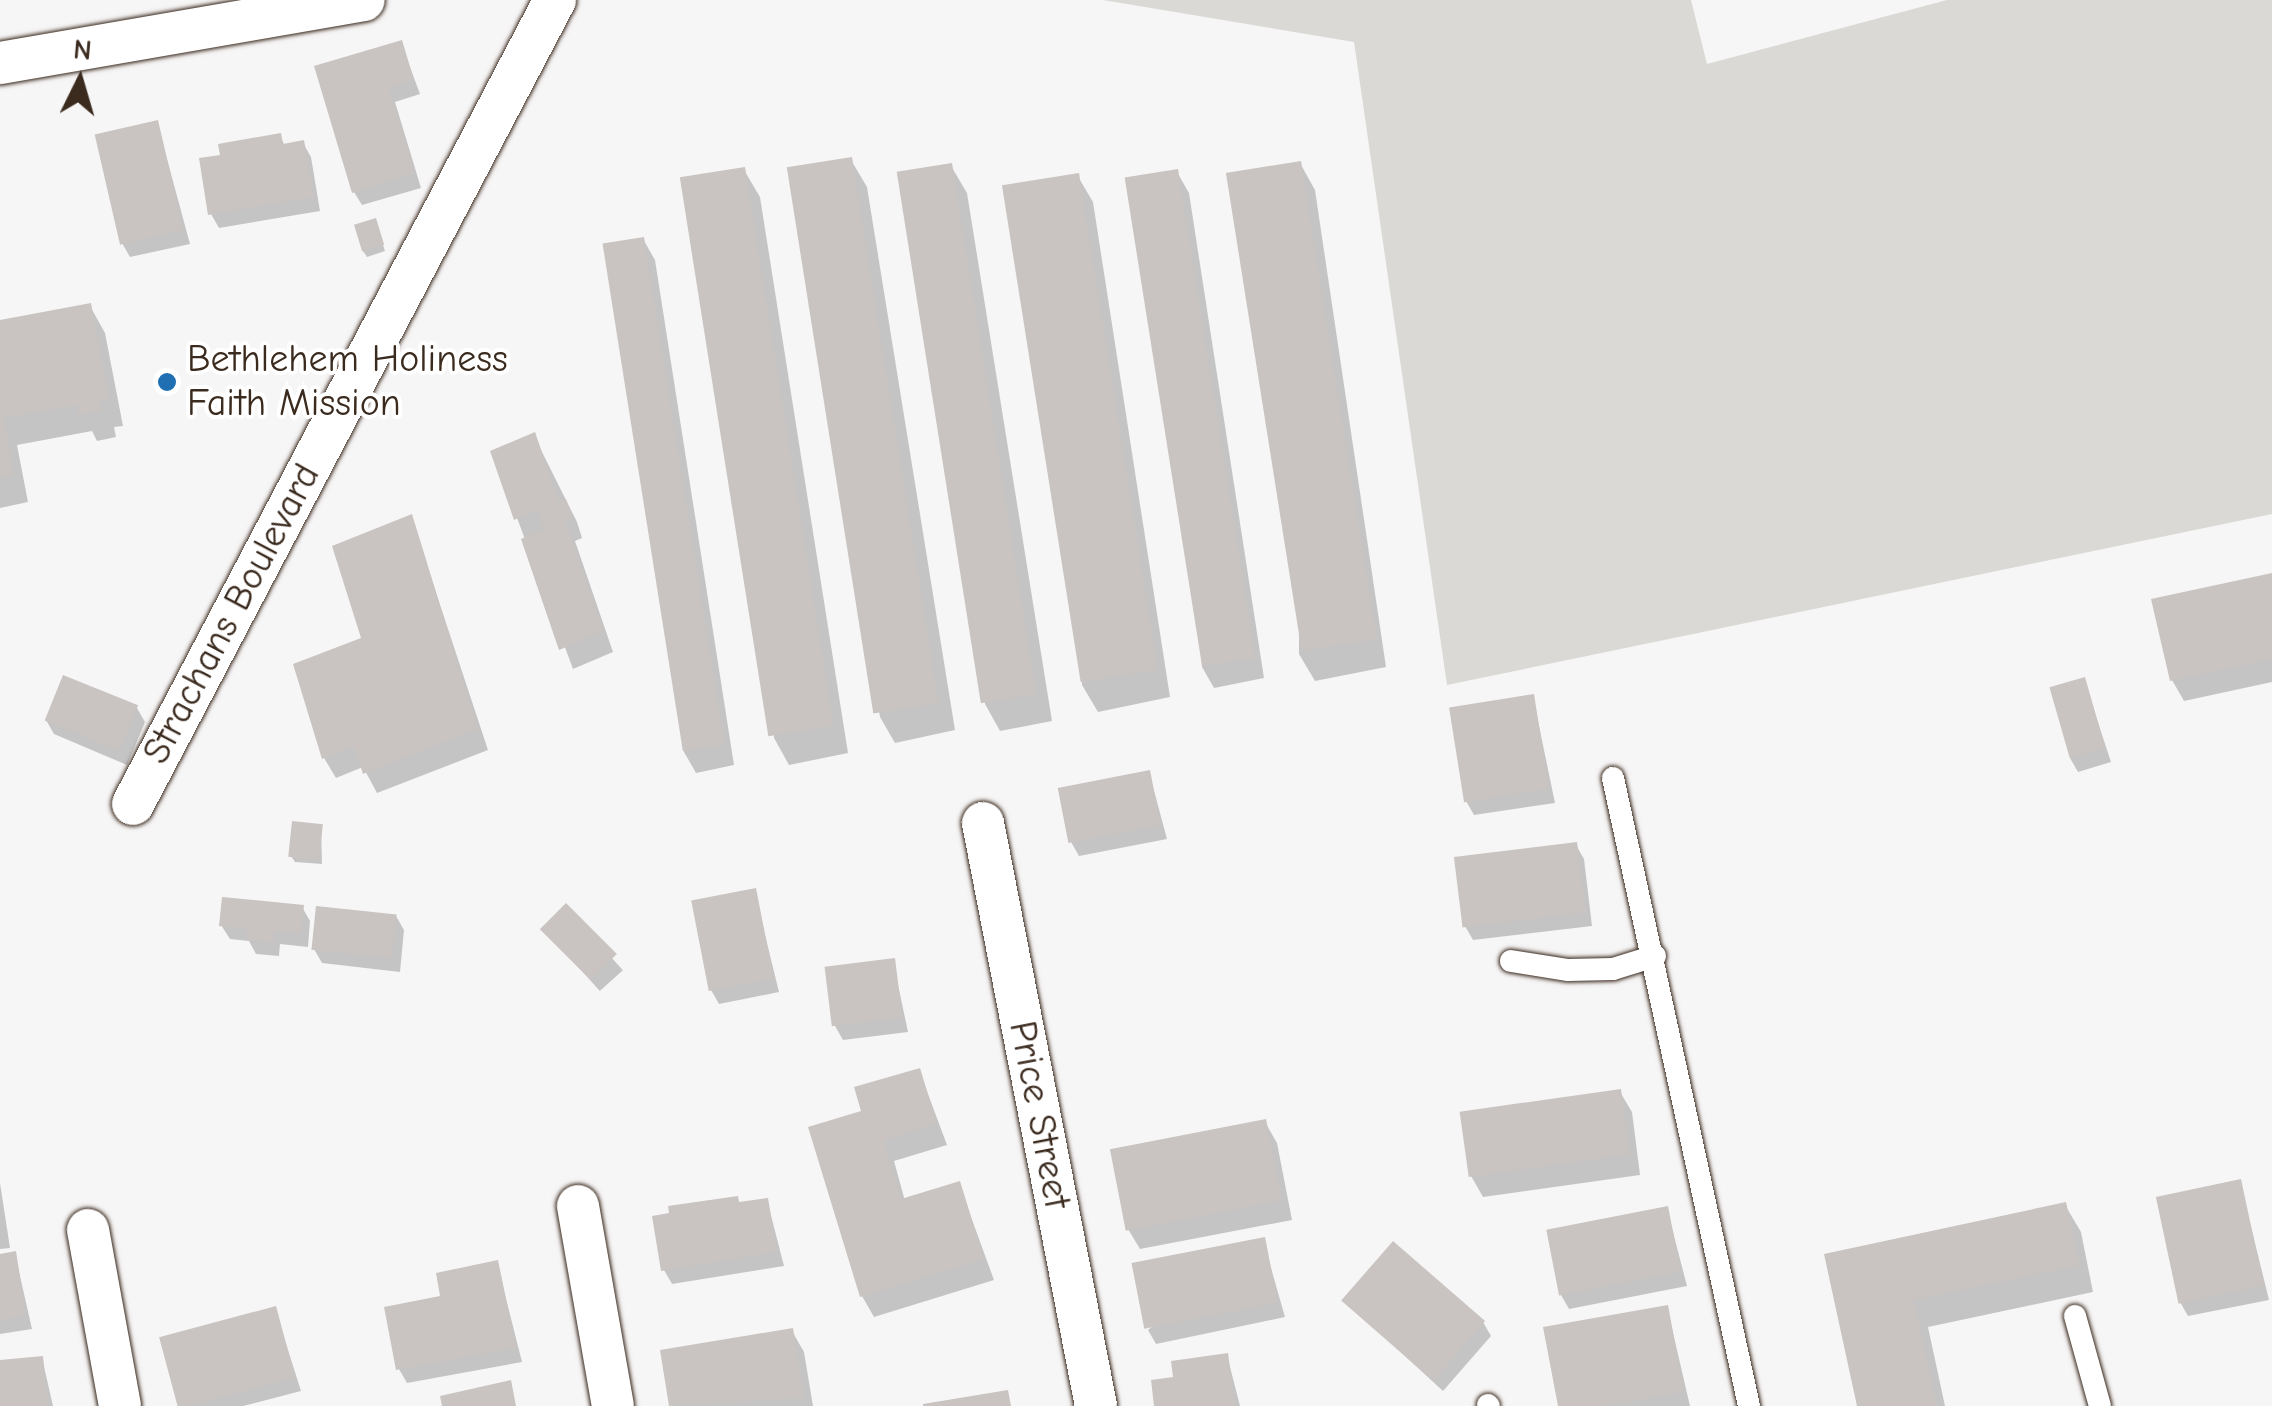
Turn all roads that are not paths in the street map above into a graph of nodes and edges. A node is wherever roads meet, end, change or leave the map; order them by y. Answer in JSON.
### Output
{"nodes":[{"id":1,"x":364,"y":0,"type":"edge"},
{"id":2,"x":556,"y":0,"type":"edge"},
{"id":3,"x":0,"y":62,"type":"edge"},
{"id":4,"x":1613,"y":778,"type":"dead end"},
{"id":5,"x":132,"y":804,"type":"dead end"},
{"id":6,"x":982,"y":823,"type":"dead end"},
{"id":7,"x":1655,"y":956,"type":"junction"},
{"id":8,"x":1511,"y":960,"type":"dead end"},
{"id":9,"x":578,"y":1206,"type":"dead end"},
{"id":10,"x":88,"y":1230,"type":"dead end"},
{"id":11,"x":2075,"y":1316,"type":"dead end"},
{"id":12,"x":120,"y":1406,"type":"edge"},
{"id":13,"x":613,"y":1406,"type":"edge"},
{"id":14,"x":1096,"y":1406,"type":"edge"},
{"id":15,"x":1749,"y":1406,"type":"edge"},
{"id":16,"x":2100,"y":1406,"type":"edge"}],
"edges":[{"from":1,"to":3,"type":"street"},
{"from":2,"to":5,"type":"street","name":"Strachans Boulevard"},
{"from":4,"to":7,"type":"lane"},
{"from":6,"to":14,"type":"street","name":"Price Street"},
{"from":7,"to":8,"type":"lane"},
{"from":7,"to":15,"type":"lane"},
{"from":9,"to":13,"type":"street"},
{"from":10,"to":12,"type":"street"},
{"from":11,"to":16,"type":"lane"}]}
